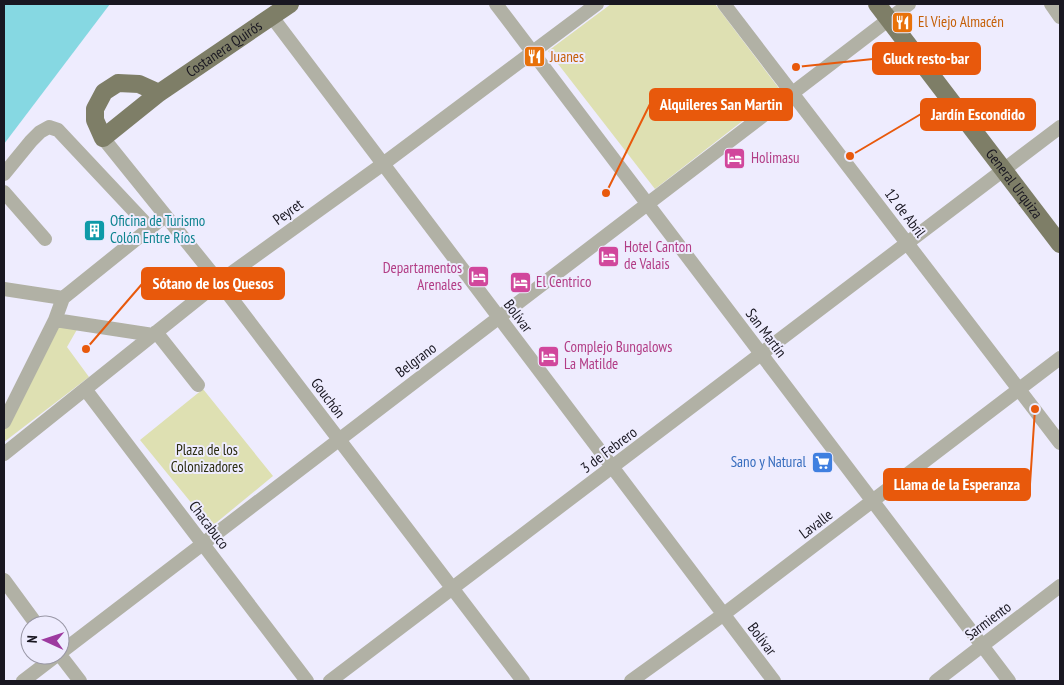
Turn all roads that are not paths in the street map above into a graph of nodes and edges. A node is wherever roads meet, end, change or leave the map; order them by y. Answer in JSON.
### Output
{"nodes":[{"id":1,"x":290,"y":4,"type":"edge"},
{"id":2,"x":496,"y":4,"type":"edge"},
{"id":3,"x":597,"y":4,"type":"edge"},
{"id":4,"x":724,"y":4,"type":"edge"},
{"id":5,"x":877,"y":4,"type":"edge"},
{"id":6,"x":909,"y":4,"type":"edge"},
{"id":7,"x":1051,"y":4,"type":"edge"},
{"id":8,"x":1060,"y":16,"type":"edge"},
{"id":9,"x":272,"y":17,"type":"junction"},
{"id":10,"x":889,"y":19,"type":"junction"},
{"id":11,"x":533,"y":52,"type":"junction"},
{"id":12,"x":792,"y":93,"type":"junction"},
{"id":13,"x":159,"y":94,"type":"junction"},
{"id":14,"x":1060,"y":127,"type":"edge"},
{"id":15,"x":103,"y":138,"type":"junction"},
{"id":16,"x":383,"y":164,"type":"junction"},
{"id":17,"x":1004,"y":170,"type":"junction"},
{"id":18,"x":4,"y":174,"type":"edge"},
{"id":19,"x":4,"y":192,"type":"edge"},
{"id":20,"x":648,"y":204,"type":"junction"},
{"id":21,"x":165,"y":216,"type":"junction"},
{"id":22,"x":150,"y":228,"type":"junction"},
{"id":23,"x":45,"y":239,"type":"dead end"},
{"id":24,"x":908,"y":244,"type":"junction"},
{"id":25,"x":1060,"y":244,"type":"edge"},
{"id":26,"x":219,"y":282,"type":"junction"},
{"id":27,"x":4,"y":289,"type":"edge"},
{"id":28,"x":63,"y":298,"type":"junction"},
{"id":29,"x":499,"y":318,"type":"junction"},
{"id":30,"x":55,"y":320,"type":"junction"},
{"id":31,"x":154,"y":334,"type":"junction"},
{"id":32,"x":762,"y":355,"type":"junction"},
{"id":33,"x":1060,"y":358,"type":"edge"},
{"id":34,"x":198,"y":385,"type":"dead end"},
{"id":35,"x":85,"y":389,"type":"junction"},
{"id":36,"x":1018,"y":389,"type":"junction"},
{"id":37,"x":4,"y":422,"type":"edge"},
{"id":38,"x":339,"y":440,"type":"junction"},
{"id":39,"x":1060,"y":443,"type":"edge"},
{"id":40,"x":4,"y":454,"type":"edge"},
{"id":41,"x":613,"y":468,"type":"junction"},
{"id":42,"x":872,"y":501,"type":"junction"},
{"id":43,"x":203,"y":544,"type":"junction"},
{"id":44,"x":4,"y":580,"type":"edge"},
{"id":45,"x":1060,"y":586,"type":"edge"},
{"id":46,"x":453,"y":588,"type":"junction"},
{"id":47,"x":724,"y":614,"type":"junction"},
{"id":48,"x":30,"y":615,"type":"edge"},
{"id":49,"x":70,"y":646,"type":"edge"},
{"id":50,"x":982,"y":646,"type":"junction"},
{"id":51,"x":44,"y":665,"type":"edge"},
{"id":52,"x":68,"y":665,"type":"edge"},
{"id":53,"x":23,"y":681,"type":"edge"},
{"id":54,"x":80,"y":681,"type":"edge"},
{"id":55,"x":307,"y":681,"type":"edge"},
{"id":56,"x":330,"y":681,"type":"edge"},
{"id":57,"x":523,"y":681,"type":"edge"},
{"id":58,"x":631,"y":681,"type":"edge"},
{"id":59,"x":774,"y":681,"type":"edge"},
{"id":60,"x":936,"y":681,"type":"edge"},
{"id":61,"x":1009,"y":681,"type":"edge"}],
"edges":[{"from":1,"to":9,"type":"main road","name":"Costanera Quirós"},
{"from":2,"to":11,"type":"street","name":"San Martín"},
{"from":3,"to":11,"type":"street","name":"Peyret"},
{"from":4,"to":12,"type":"street","name":"12 de Abril"},
{"from":5,"to":10,"type":"main road","name":"General Urquiza"},
{"from":6,"to":10,"type":"street","name":"Belgrano"},
{"from":7,"to":8,"type":"street"},
{"from":9,"to":13,"type":"main road","name":"Costanera Quirós"},
{"from":9,"to":16,"type":"street","name":"Bolívar"},
{"from":10,"to":12,"type":"street","name":"Belgrano"},
{"from":10,"to":17,"type":"main road","name":"General Urquiza"},
{"from":11,"to":16,"type":"street","name":"Peyret"},
{"from":11,"to":20,"type":"street","name":"San Martín"},
{"from":12,"to":20,"type":"street","name":"Belgrano"},
{"from":12,"to":24,"type":"street","name":"12 de Abril"},
{"from":13,"to":15,"type":"main road","name":"Costanera Quirós"},
{"from":13,"to":15,"type":"main road"},
{"from":14,"to":17,"type":"street","name":"3 de Febrero"},
{"from":15,"to":21,"type":"street","name":"Gouchón"},
{"from":16,"to":26,"type":"street","name":"Peyret"},
{"from":16,"to":29,"type":"street","name":"Bolívar"},
{"from":17,"to":24,"type":"street","name":"3 de Febrero"},
{"from":17,"to":25,"type":"main road","name":"General Urquiza"},
{"from":18,"to":22,"type":"street"},
{"from":19,"to":23,"type":"street"},
{"from":20,"to":29,"type":"street","name":"Belgrano"},
{"from":20,"to":32,"type":"street","name":"San Martín"},
{"from":21,"to":22,"type":"street"},
{"from":21,"to":26,"type":"street","name":"Gouchón"},
{"from":22,"to":28,"type":"street"},
{"from":24,"to":32,"type":"street","name":"3 de Febrero"},
{"from":24,"to":36,"type":"street","name":"12 de Abril"},
{"from":26,"to":31,"type":"street","name":"Peyret"},
{"from":26,"to":38,"type":"street","name":"Gouchón"},
{"from":27,"to":28,"type":"street"},
{"from":28,"to":30,"type":"street"},
{"from":29,"to":38,"type":"street","name":"Belgrano"},
{"from":29,"to":41,"type":"street","name":"Bolívar"},
{"from":30,"to":31,"type":"street"},
{"from":30,"to":37,"type":"street"},
{"from":31,"to":34,"type":"street"},
{"from":31,"to":35,"type":"street","name":"Peyret"},
{"from":32,"to":41,"type":"street","name":"3 de Febrero"},
{"from":32,"to":42,"type":"street","name":"San Martín"},
{"from":33,"to":36,"type":"street","name":"Lavalle"},
{"from":35,"to":40,"type":"street","name":"Peyret"},
{"from":35,"to":43,"type":"street","name":"Chacabuco"},
{"from":36,"to":39,"type":"street","name":"12 de Abril"},
{"from":36,"to":42,"type":"street","name":"Lavalle"},
{"from":38,"to":43,"type":"street","name":"Belgrano"},
{"from":38,"to":46,"type":"street","name":"Gouchón"},
{"from":41,"to":46,"type":"street","name":"3 de Febrero"},
{"from":41,"to":47,"type":"street","name":"Bolívar"},
{"from":42,"to":47,"type":"street","name":"Lavalle"},
{"from":42,"to":50,"type":"street","name":"San Martín"},
{"from":43,"to":49,"type":"street","name":"Belgrano"},
{"from":43,"to":55,"type":"street","name":"Chacabuco"},
{"from":44,"to":48,"type":"street"},
{"from":45,"to":50,"type":"street","name":"Sarmiento"},
{"from":46,"to":56,"type":"street","name":"3 de Febrero"},
{"from":46,"to":57,"type":"street","name":"Gouchón"},
{"from":47,"to":58,"type":"street","name":"Lavalle"},
{"from":47,"to":59,"type":"street","name":"Bolívar"},
{"from":50,"to":60,"type":"street","name":"Sarmiento"},
{"from":50,"to":61,"type":"street","name":"San Martín"},
{"from":51,"to":53,"type":"street","name":"Belgrano"},
{"from":52,"to":54,"type":"street"}]}
